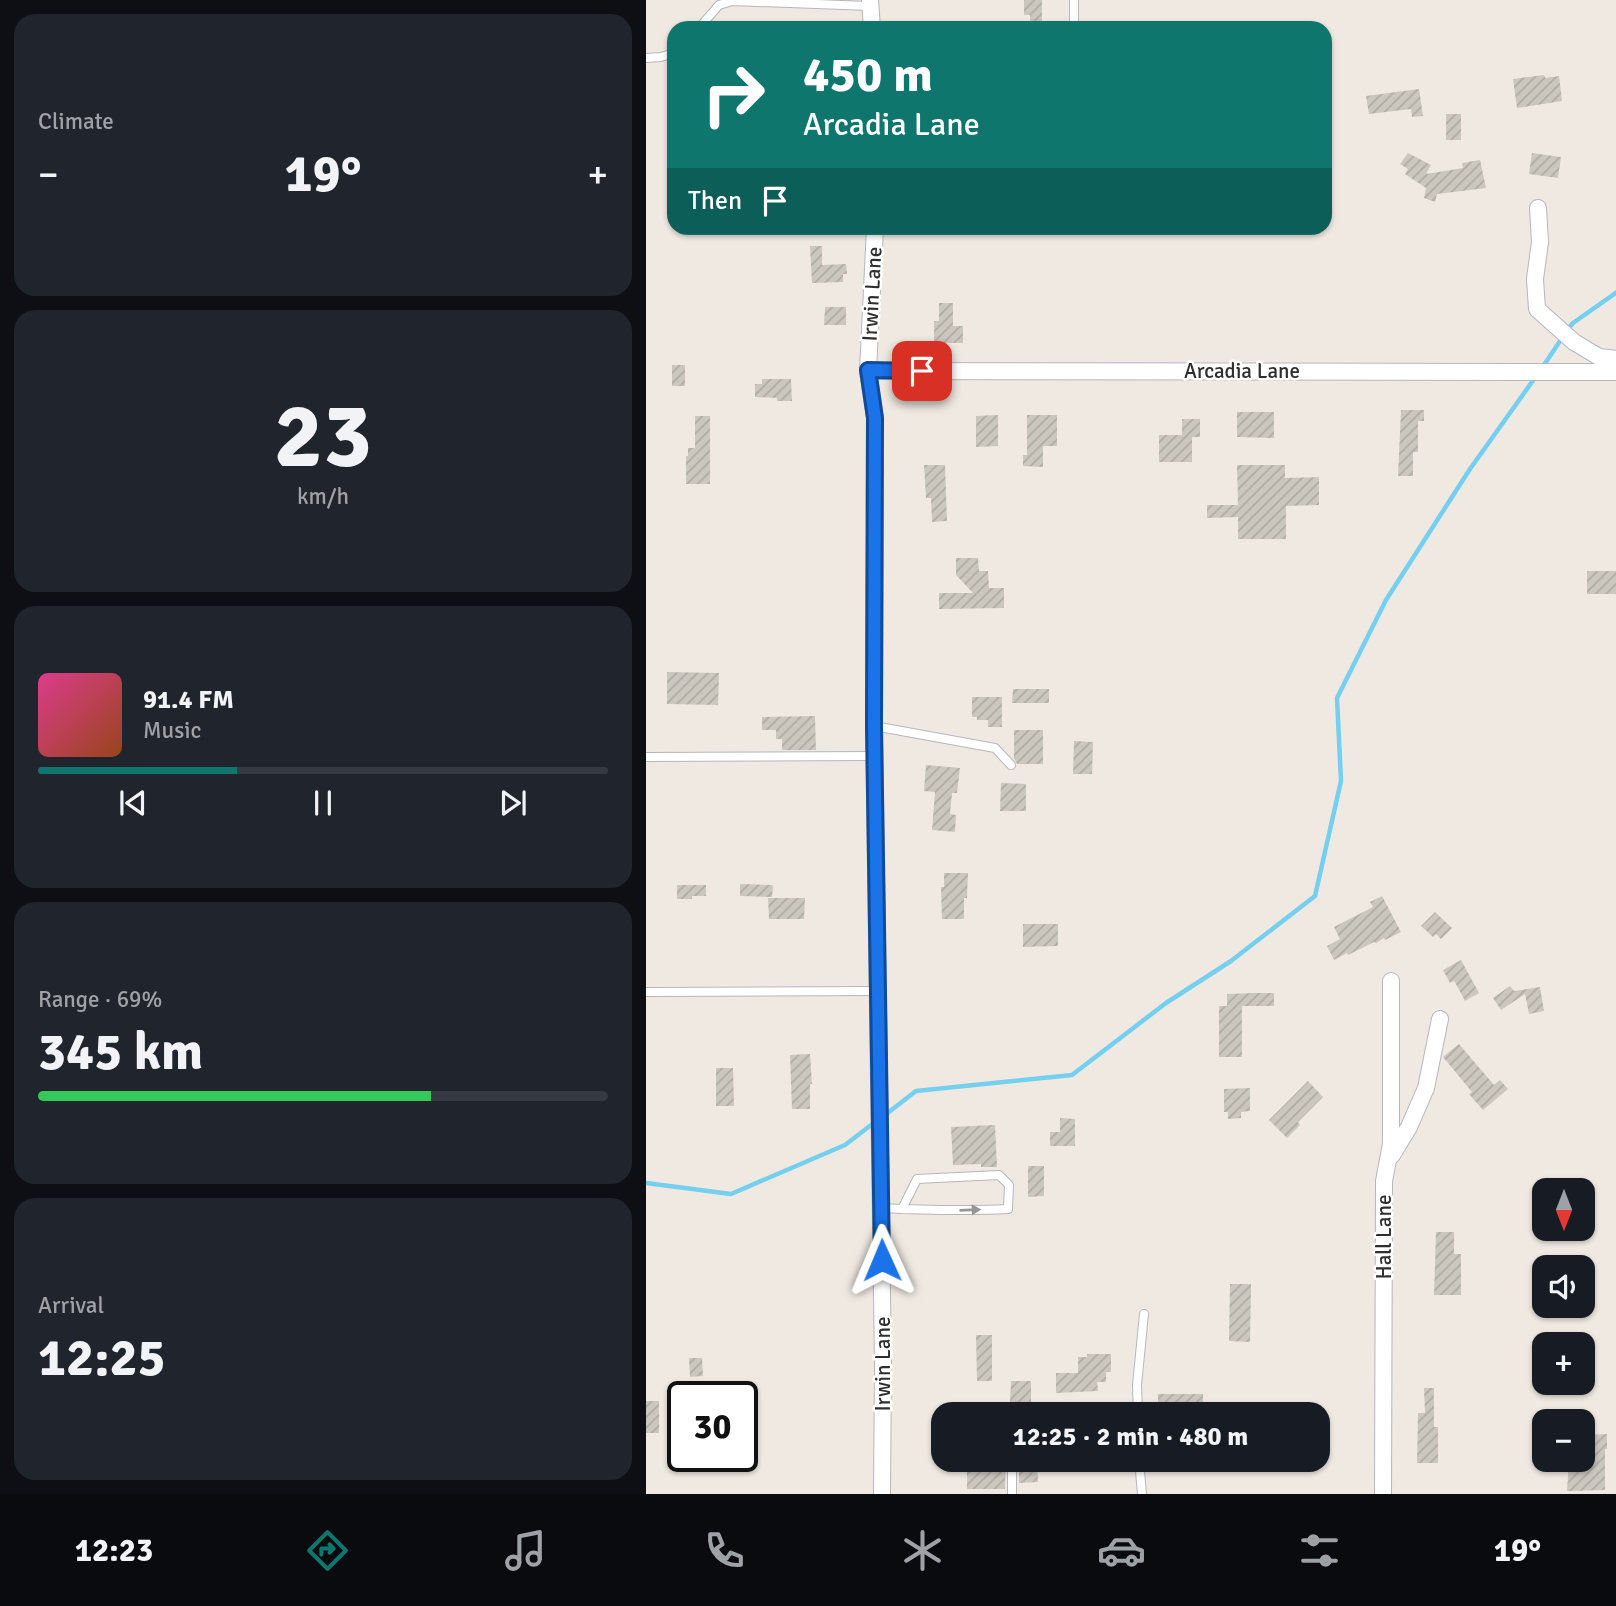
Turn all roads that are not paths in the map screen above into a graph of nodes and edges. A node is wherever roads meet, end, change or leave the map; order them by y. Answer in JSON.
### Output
{"nodes":[{"id":1,"x":1074,"y":0,"type":"edge"},
{"id":2,"x":870,"y":3,"type":"edge"},
{"id":3,"x":705,"y":21,"type":"edge"},
{"id":4,"x":871,"y":21,"type":"edge"},
{"id":5,"x":1074,"y":21,"type":"edge"},
{"id":6,"x":667,"y":55,"type":"edge"},
{"id":7,"x":646,"y":58,"type":"edge"},
{"id":8,"x":1538,"y":208,"type":"dead end"},
{"id":9,"x":875,"y":235,"type":"edge"},
{"id":10,"x":1616,"y":359,"type":"edge"},
{"id":11,"x":868,"y":370,"type":"junction"},
{"id":12,"x":1616,"y":372,"type":"edge"},
{"id":13,"x":874,"y":726,"type":"junction"},
{"id":14,"x":874,"y":756,"type":"junction"},
{"id":15,"x":646,"y":757,"type":"edge"},
{"id":16,"x":1011,"y":765,"type":"dead end"},
{"id":17,"x":1390,"y":981,"type":"dead end"},
{"id":18,"x":878,"y":991,"type":"junction"},
{"id":19,"x":646,"y":992,"type":"edge"},
{"id":20,"x":1440,"y":1019,"type":"dead end"},
{"id":21,"x":1387,"y":1164,"type":"junction"},
{"id":22,"x":881,"y":1208,"type":"junction"},
{"id":23,"x":902,"y":1209,"type":"junction"},
{"id":24,"x":1144,"y":1314,"type":"dead end"},
{"id":25,"x":1138,"y":1402,"type":"edge"},
{"id":26,"x":1012,"y":1472,"type":"edge"},
{"id":27,"x":1140,"y":1472,"type":"edge"},
{"id":28,"x":882,"y":1494,"type":"edge"},
{"id":29,"x":1012,"y":1494,"type":"edge"},
{"id":30,"x":1142,"y":1494,"type":"edge"},
{"id":31,"x":1383,"y":1494,"type":"edge"}],
"edges":[{"from":1,"to":5,"type":"lane"},
{"from":2,"to":3,"type":"lane"},
{"from":2,"to":4,"type":"street"},
{"from":6,"to":7,"type":"lane"},
{"from":8,"to":10,"type":"street"},
{"from":9,"to":11,"type":"street","name":"Irwin Lane"},
{"from":11,"to":12,"type":"street","name":"Arcadia Lane"},
{"from":11,"to":13,"type":"street","name":"Irwin Lane"},
{"from":13,"to":14,"type":"street","name":"Irwin Lane"},
{"from":13,"to":16,"type":"lane"},
{"from":14,"to":15,"type":"lane"},
{"from":14,"to":18,"type":"street","name":"Irwin Lane"},
{"from":17,"to":21,"type":"street","name":"Hall Lane"},
{"from":18,"to":19,"type":"lane"},
{"from":18,"to":22,"type":"street","name":"Irwin Lane"},
{"from":20,"to":21,"type":"street"},
{"from":21,"to":31,"type":"street","name":"Hall Lane"},
{"from":22,"to":23,"type":"lane"},
{"from":22,"to":28,"type":"street","name":"Irwin Lane"},
{"from":23,"to":23,"type":"lane","one_way":true},
{"from":24,"to":25,"type":"lane"},
{"from":26,"to":29,"type":"lane"},
{"from":27,"to":30,"type":"lane"}]}
